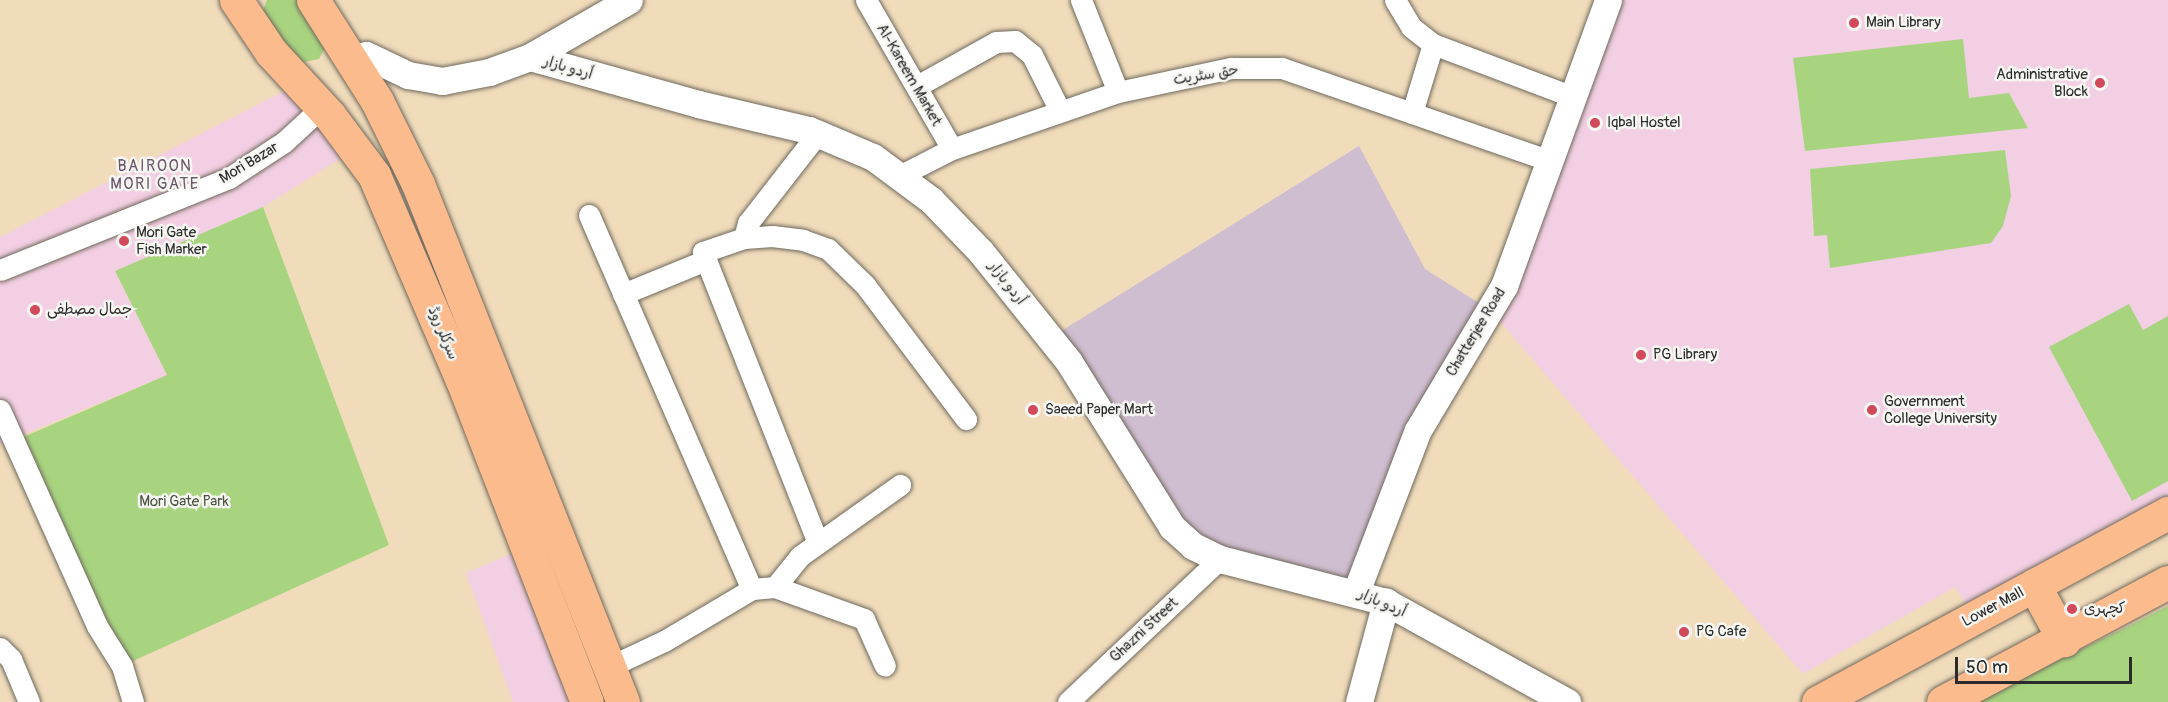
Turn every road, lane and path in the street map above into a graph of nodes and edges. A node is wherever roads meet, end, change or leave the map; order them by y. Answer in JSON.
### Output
{"nodes":[{"id":1,"x":313,"y":0,"type":"edge"},
{"id":2,"x":628,"y":0,"type":"edge"},
{"id":3,"x":866,"y":0,"type":"edge"},
{"id":4,"x":1081,"y":0,"type":"edge"},
{"id":5,"x":1395,"y":0,"type":"edge"},
{"id":6,"x":1608,"y":0,"type":"edge"},
{"id":7,"x":242,"y":4,"type":"edge"},
{"id":8,"x":1433,"y":44,"type":"junction"},
{"id":9,"x":530,"y":57,"type":"junction"},
{"id":10,"x":351,"y":58,"type":"junction"},
{"id":11,"x":917,"y":86,"type":"junction"},
{"id":12,"x":1118,"y":92,"type":"junction"},
{"id":13,"x":1573,"y":97,"type":"junction"},
{"id":14,"x":314,"y":99,"type":"junction"},
{"id":15,"x":1060,"y":111,"type":"junction"},
{"id":16,"x":1412,"y":113,"type":"junction"},
{"id":17,"x":818,"y":134,"type":"junction"},
{"id":18,"x":952,"y":149,"type":"junction"},
{"id":19,"x":1550,"y":161,"type":"junction"},
{"id":20,"x":899,"y":176,"type":"junction"},
{"id":21,"x":589,"y":215,"type":"dead end"},
{"id":22,"x":744,"y":238,"type":"junction"},
{"id":23,"x":706,"y":260,"type":"junction"},
{"id":24,"x":0,"y":270,"type":"edge"},
{"id":25,"x":623,"y":294,"type":"junction"},
{"id":26,"x":0,"y":410,"type":"edge"},
{"id":27,"x":966,"y":419,"type":"dead end"},
{"id":28,"x":900,"y":484,"type":"dead end"},
{"id":29,"x":2168,"y":513,"type":"edge"},
{"id":30,"x":818,"y":543,"type":"junction"},
{"id":31,"x":1220,"y":559,"type":"junction"},
{"id":32,"x":2168,"y":582,"type":"edge"},
{"id":33,"x":2034,"y":585,"type":"junction"},
{"id":34,"x":775,"y":587,"type":"junction"},
{"id":35,"x":752,"y":589,"type":"junction"},
{"id":36,"x":1356,"y":592,"type":"junction"},
{"id":37,"x":1386,"y":602,"type":"junction"},
{"id":38,"x":2064,"y":640,"type":"junction"},
{"id":39,"x":0,"y":648,"type":"edge"},
{"id":40,"x":885,"y":666,"type":"dead end"},
{"id":41,"x":609,"y":667,"type":"junction"},
{"id":42,"x":29,"y":702,"type":"edge"},
{"id":43,"x":133,"y":702,"type":"edge"},
{"id":44,"x":587,"y":702,"type":"edge"},
{"id":45,"x":623,"y":702,"type":"edge"},
{"id":46,"x":1068,"y":702,"type":"edge"},
{"id":47,"x":1359,"y":702,"type":"edge"},
{"id":48,"x":1568,"y":702,"type":"edge"},
{"id":49,"x":1818,"y":702,"type":"edge"},
{"id":50,"x":1943,"y":702,"type":"edge"}],
"edges":[{"from":1,"to":10,"type":"main road","name":"سرکلر روڈ"},
{"from":2,"to":9,"type":"street"},
{"from":3,"to":11,"type":"street","name":"Al-Kareem Market"},
{"from":4,"to":12,"type":"street"},
{"from":5,"to":8,"type":"street"},
{"from":6,"to":13,"type":"street","name":"Chatterjee Road"},
{"from":7,"to":14,"type":"main road","name":"سرکلر روڈ"},
{"from":8,"to":13,"type":"street"},
{"from":8,"to":16,"type":"street"},
{"from":9,"to":10,"type":"street","name":"اُردو بازار"},
{"from":9,"to":17,"type":"street","name":"اُردو بازار"},
{"from":10,"to":14,"type":"main road"},
{"from":10,"to":41,"type":"main road","name":"سرکلر روڈ"},
{"from":11,"to":15,"type":"street"},
{"from":11,"to":18,"type":"street","name":"Al-Kareem Market"},
{"from":12,"to":15,"type":"street","name":"حق سٹریت"},
{"from":12,"to":16,"type":"street","name":"حق سٹریت"},
{"from":13,"to":19,"type":"street","name":"Chatterjee Road"},
{"from":14,"to":24,"type":"street","name":"Mori Bazar"},
{"from":14,"to":44,"type":"main road","name":"سرکلر روڈ"},
{"from":15,"to":18,"type":"street","name":"حق سٹریت"},
{"from":16,"to":19,"type":"street","name":"حق سٹریت"},
{"from":17,"to":20,"type":"street","name":"اُردو بازار"},
{"from":17,"to":22,"type":"street"},
{"from":18,"to":20,"type":"street","name":"حق سٹریت"},
{"from":19,"to":36,"type":"street","name":"Chatterjee Road"},
{"from":20,"to":31,"type":"street","name":"اُردو بازار"},
{"from":21,"to":25,"type":"street"},
{"from":22,"to":23,"type":"street"},
{"from":22,"to":27,"type":"street"},
{"from":23,"to":25,"type":"street"},
{"from":23,"to":30,"type":"street"},
{"from":25,"to":35,"type":"street"},
{"from":26,"to":43,"type":"street"},
{"from":28,"to":30,"type":"street"},
{"from":29,"to":33,"type":"main road","name":"Lower Mall"},
{"from":30,"to":34,"type":"street"},
{"from":31,"to":36,"type":"street","name":"اُردو بازار"},
{"from":31,"to":46,"type":"street","name":"Ghazni Street"},
{"from":32,"to":38,"type":"main road"},
{"from":33,"to":38,"type":"main road"},
{"from":33,"to":49,"type":"main road","name":"Lower Mall"},
{"from":34,"to":35,"type":"street"},
{"from":34,"to":40,"type":"street"},
{"from":35,"to":41,"type":"street"},
{"from":36,"to":37,"type":"street","name":"اُردو بازار"},
{"from":37,"to":47,"type":"street"},
{"from":37,"to":48,"type":"street","name":"اُردو بازار"},
{"from":38,"to":50,"type":"main road"},
{"from":39,"to":42,"type":"street"},
{"from":41,"to":45,"type":"main road","name":"سرکلر روڈ"}]}
